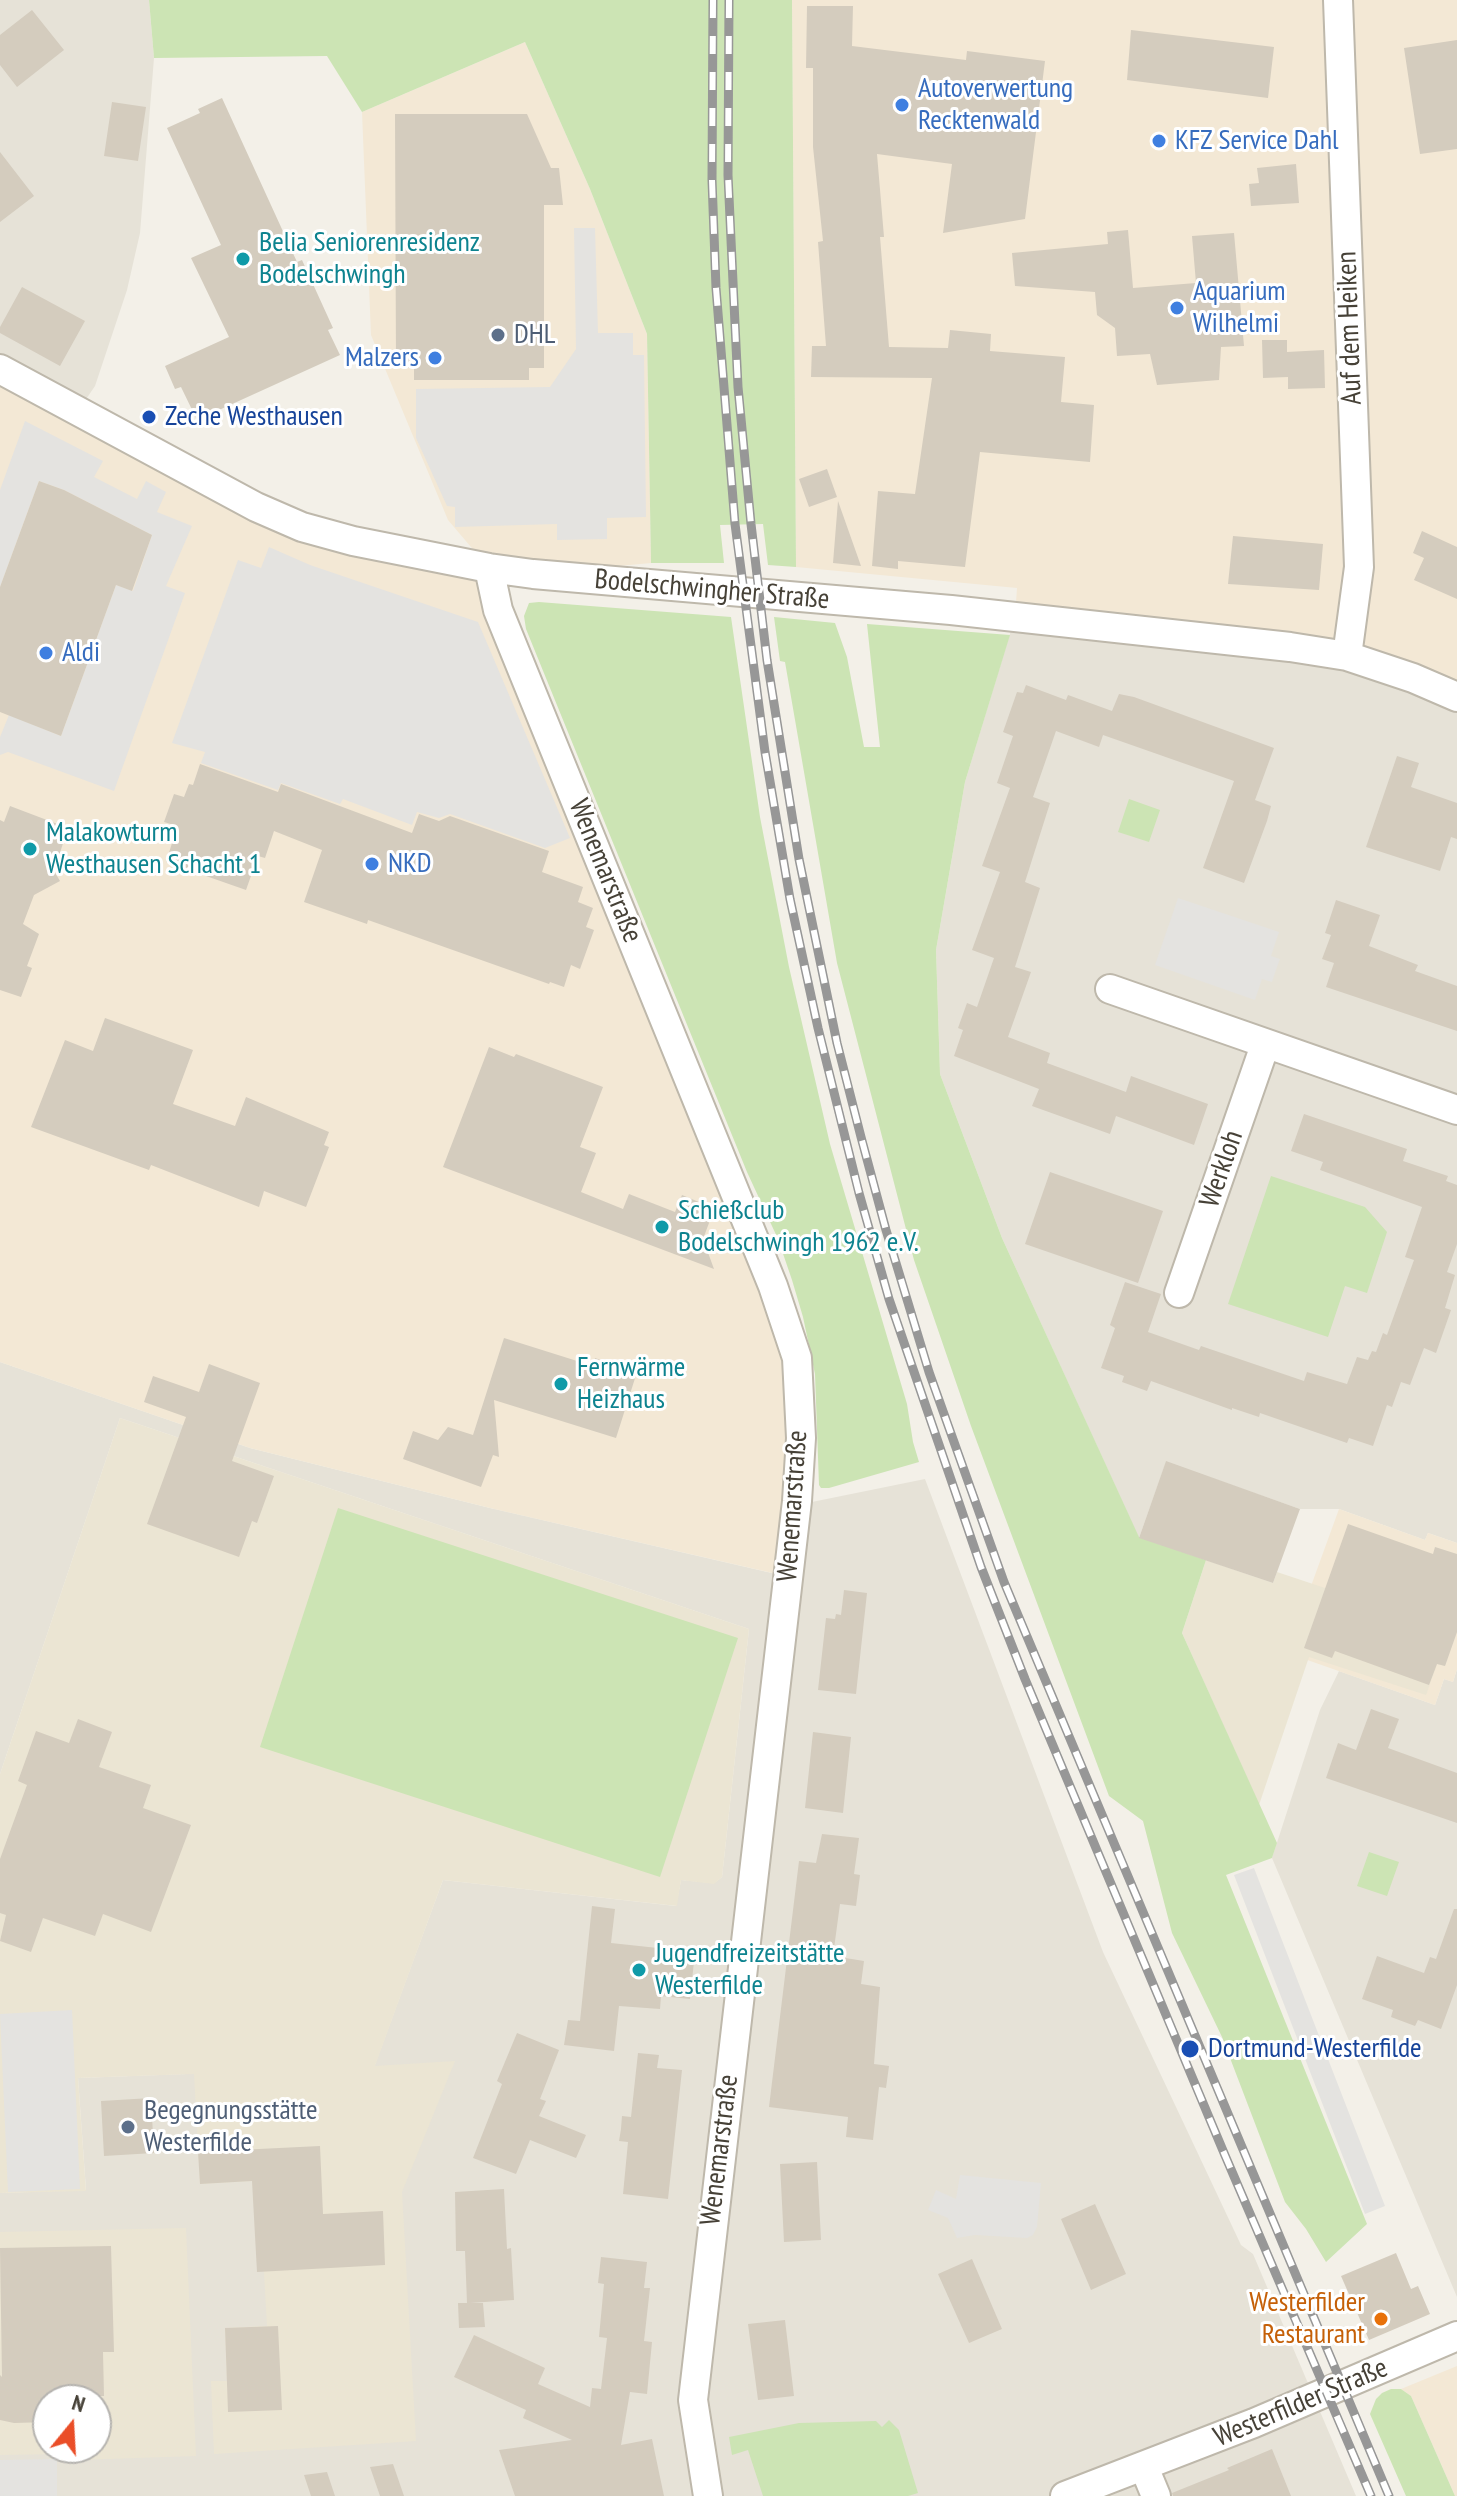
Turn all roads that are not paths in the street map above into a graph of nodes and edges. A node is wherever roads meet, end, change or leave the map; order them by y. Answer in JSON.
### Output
{"nodes":[{"id":1,"x":1338,"y":0,"type":"edge"},
{"id":2,"x":0,"y":369,"type":"edge"},
{"id":3,"x":489,"y":568,"type":"junction"},
{"id":4,"x":1347,"y":656,"type":"junction"},
{"id":5,"x":1457,"y":697,"type":"edge"},
{"id":6,"x":1110,"y":989,"type":"dead end"},
{"id":7,"x":1265,"y":1045,"type":"junction"},
{"id":8,"x":1457,"y":1110,"type":"edge"},
{"id":9,"x":1179,"y":1293,"type":"dead end"},
{"id":10,"x":1457,"y":2336,"type":"edge"},
{"id":11,"x":1144,"y":2467,"type":"junction"},
{"id":12,"x":708,"y":2496,"type":"edge"},
{"id":13,"x":1065,"y":2496,"type":"edge"},
{"id":14,"x":1156,"y":2496,"type":"edge"}],
"edges":[{"from":1,"to":4,"type":"street","name":"Auf dem Heiken"},
{"from":2,"to":3,"type":"street","name":"Bodelschwingher Straße"},
{"from":3,"to":4,"type":"street","name":"Bodelschwingher Straße"},
{"from":3,"to":12,"type":"street","name":"Wenemarstraße"},
{"from":4,"to":5,"type":"street","name":"Bodelschwingher Straße"},
{"from":6,"to":7,"type":"street"},
{"from":7,"to":8,"type":"street"},
{"from":7,"to":9,"type":"street","name":"Werkloh"},
{"from":10,"to":11,"type":"street","name":"Westerfilder Straße"},
{"from":11,"to":13,"type":"street","name":"Westerfilder Straße"},
{"from":11,"to":14,"type":"street"}]}
